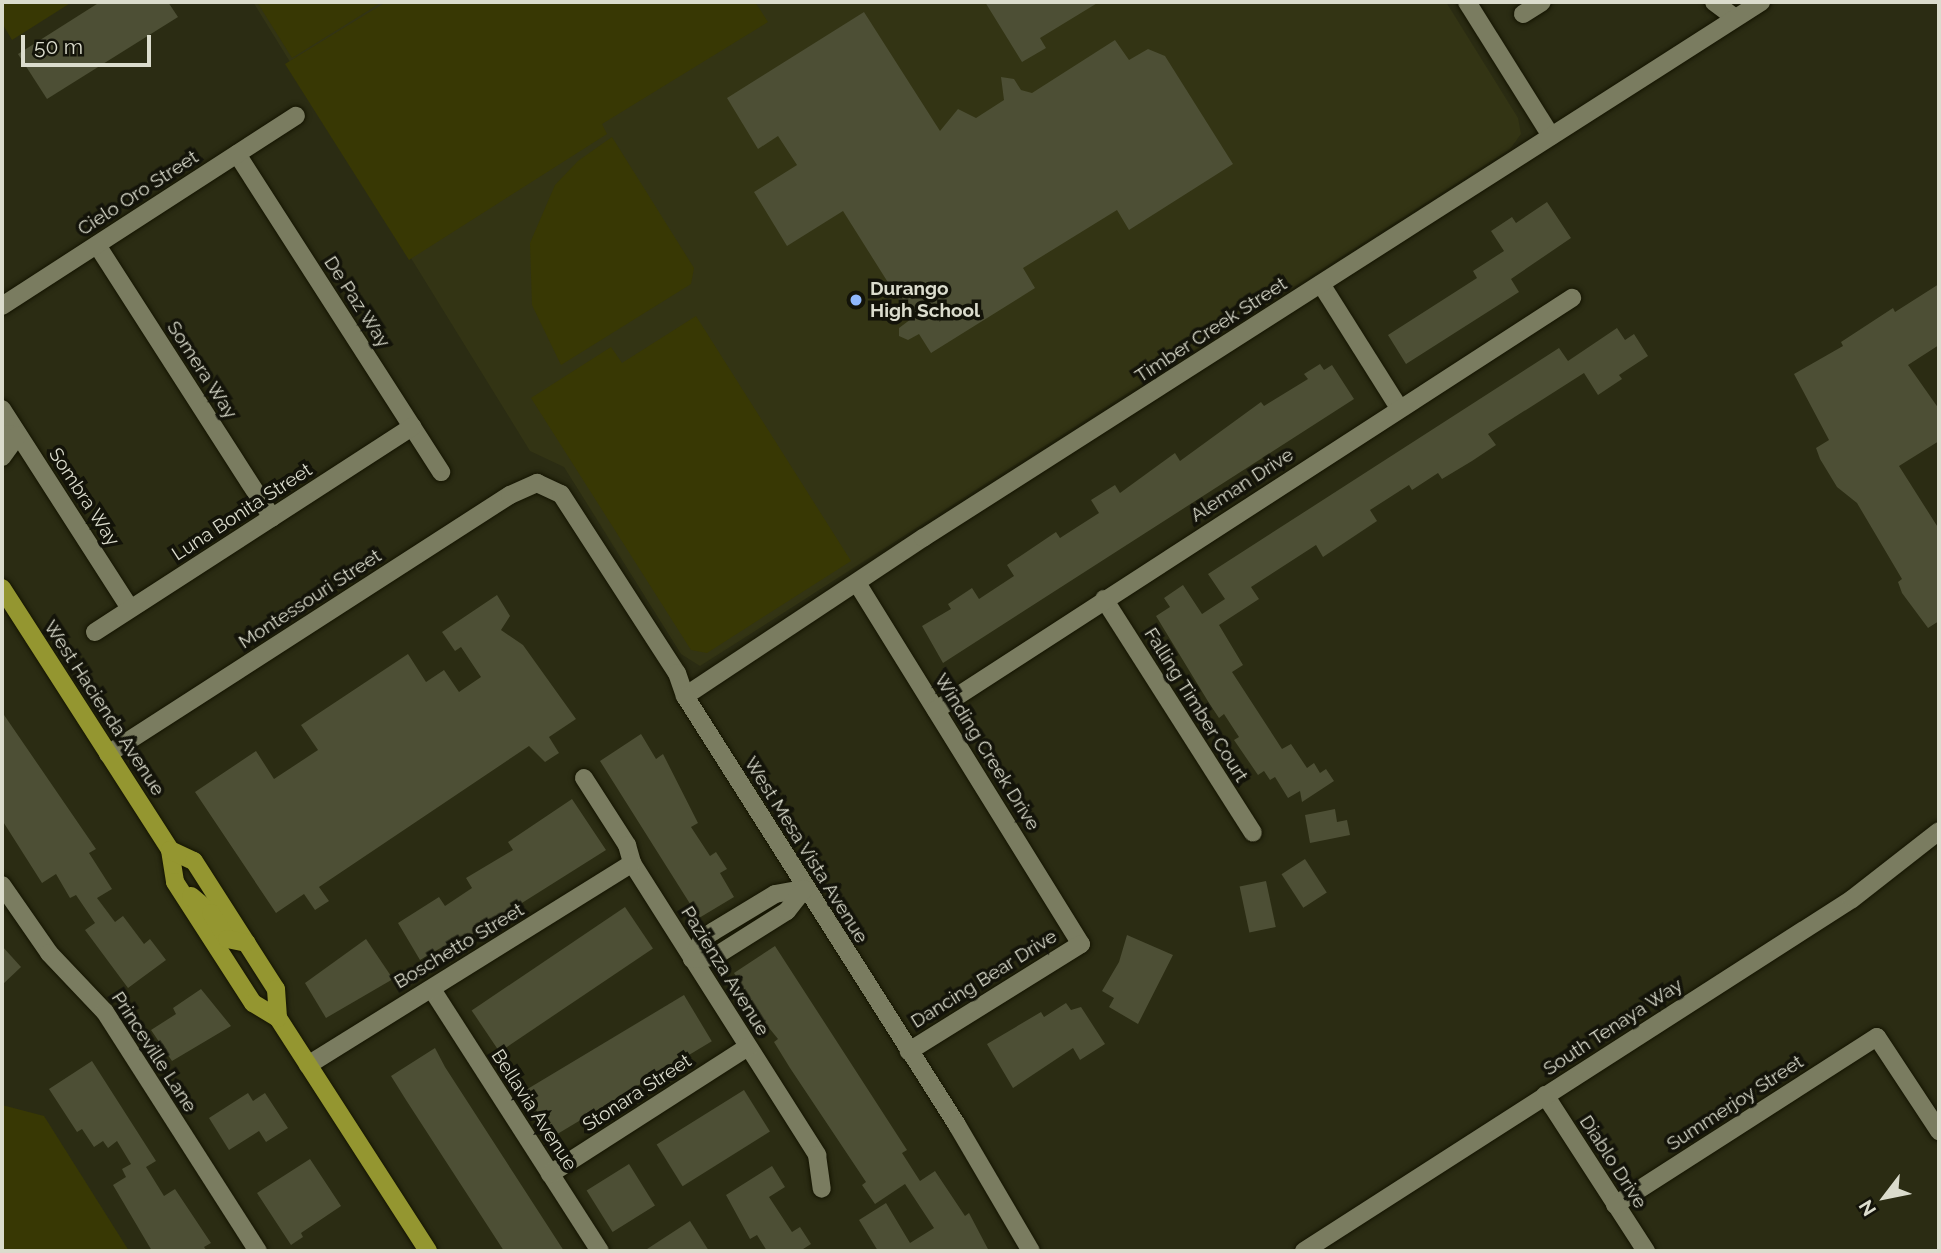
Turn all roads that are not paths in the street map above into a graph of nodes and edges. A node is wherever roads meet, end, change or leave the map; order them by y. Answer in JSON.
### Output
{"nodes":[{"id":1,"x":1467,"y":2,"type":"edge"},
{"id":2,"x":1542,"y":2,"type":"edge"},
{"id":3,"x":1714,"y":2,"type":"edge"},
{"id":4,"x":1761,"y":2,"type":"edge"},
{"id":5,"x":1735,"y":10,"type":"edge"},
{"id":6,"x":1523,"y":14,"type":"dead end"},
{"id":7,"x":296,"y":116,"type":"dead end"},
{"id":8,"x":1550,"y":136,"type":"junction"},
{"id":9,"x":237,"y":154,"type":"junction"},
{"id":10,"x":97,"y":245,"type":"junction"},
{"id":11,"x":1321,"y":284,"type":"junction"},
{"id":12,"x":1572,"y":298,"type":"dead end"},
{"id":13,"x":2,"y":306,"type":"edge"},
{"id":14,"x":1399,"y":408,"type":"junction"},
{"id":15,"x":2,"y":409,"type":"edge"},
{"id":16,"x":412,"y":427,"type":"junction"},
{"id":17,"x":10,"y":435,"type":"edge"},
{"id":18,"x":2,"y":457,"type":"edge"},
{"id":19,"x":441,"y":472,"type":"dead end"},
{"id":20,"x":537,"y":483,"type":"joint"},
{"id":21,"x":272,"y":518,"type":"junction"},
{"id":22,"x":857,"y":583,"type":"junction"},
{"id":23,"x":2,"y":588,"type":"edge"},
{"id":24,"x":1104,"y":599,"type":"junction"},
{"id":25,"x":130,"y":608,"type":"junction"},
{"id":26,"x":95,"y":632,"type":"dead end"},
{"id":27,"x":685,"y":696,"type":"junction"},
{"id":28,"x":936,"y":710,"type":"junction"},
{"id":29,"x":108,"y":754,"type":"junction"},
{"id":30,"x":584,"y":778,"type":"dead end"},
{"id":31,"x":1939,"y":831,"type":"edge"},
{"id":32,"x":1253,"y":833,"type":"dead end"},
{"id":33,"x":170,"y":850,"type":"junction"},
{"id":34,"x":632,"y":863,"type":"junction"},
{"id":35,"x":175,"y":882,"type":"junction"},
{"id":36,"x":2,"y":885,"type":"edge"},
{"id":37,"x":804,"y":889,"type":"junction"},
{"id":38,"x":247,"y":943,"type":"junction"},
{"id":39,"x":1081,"y":944,"type":"joint"},
{"id":40,"x":692,"y":959,"type":"junction"},
{"id":41,"x":432,"y":991,"type":"junction"},
{"id":42,"x":278,"y":1018,"type":"junction"},
{"id":43,"x":748,"y":1047,"type":"junction"},
{"id":44,"x":909,"y":1051,"type":"junction"},
{"id":45,"x":308,"y":1065,"type":"junction"},
{"id":46,"x":1545,"y":1096,"type":"junction"},
{"id":47,"x":1939,"y":1131,"type":"edge"},
{"id":48,"x":550,"y":1174,"type":"junction"},
{"id":49,"x":822,"y":1189,"type":"dead end"},
{"id":50,"x":1615,"y":1205,"type":"junction"},
{"id":51,"x":258,"y":1251,"type":"edge"},
{"id":52,"x":428,"y":1251,"type":"edge"},
{"id":53,"x":600,"y":1251,"type":"edge"},
{"id":54,"x":1031,"y":1251,"type":"edge"},
{"id":55,"x":1304,"y":1251,"type":"edge"},
{"id":56,"x":1646,"y":1251,"type":"edge"}],
"edges":[{"from":1,"to":8,"type":"street"},
{"from":2,"to":6,"type":"street"},
{"from":3,"to":5,"type":"street"},
{"from":4,"to":5,"type":"street","name":"Timber Creek Street"},
{"from":5,"to":8,"type":"street","name":"Timber Creek Street"},
{"from":7,"to":9,"type":"street","name":"Cielo Oro Street"},
{"from":8,"to":11,"type":"street","name":"Timber Creek Street"},
{"from":9,"to":10,"type":"street","name":"Cielo Oro Street"},
{"from":9,"to":16,"type":"street","name":"De Paz Way"},
{"from":10,"to":13,"type":"street","name":"Cielo Oro Street"},
{"from":10,"to":21,"type":"street","name":"Somera Way"},
{"from":11,"to":14,"type":"street"},
{"from":11,"to":22,"type":"street","name":"Timber Creek Street"},
{"from":12,"to":14,"type":"street","name":"Aleman Drive"},
{"from":14,"to":24,"type":"street","name":"Aleman Drive"},
{"from":15,"to":17,"type":"street","name":"Sombra Way"},
{"from":16,"to":19,"type":"street","name":"De Paz Way"},
{"from":16,"to":21,"type":"street","name":"Luna Bonita Street"},
{"from":17,"to":18,"type":"street"},
{"from":17,"to":25,"type":"street","name":"Sombra Way"},
{"from":20,"to":27,"type":"street","name":"West Mesa Vista Avenue"},
{"from":20,"to":29,"type":"street","name":"Montessouri Street"},
{"from":21,"to":25,"type":"street","name":"Luna Bonita Street"},
{"from":22,"to":27,"type":"street","name":"Timber Creek Street"},
{"from":22,"to":28,"type":"street","name":"Winding Creek Drive"},
{"from":23,"to":29,"type":"main road","name":"West Hacienda Avenue"},
{"from":24,"to":28,"type":"street","name":"Aleman Drive"},
{"from":24,"to":32,"type":"street","name":"Falling Timber Court"},
{"from":25,"to":26,"type":"street","name":"Luna Bonita Street"},
{"from":27,"to":37,"type":"street","name":"West Mesa Vista Avenue"},
{"from":28,"to":39,"type":"street","name":"Winding Creek Drive"},
{"from":29,"to":33,"type":"main road","name":"West Hacienda Avenue"},
{"from":30,"to":34,"type":"street","name":"Pazienza Avenue"},
{"from":31,"to":46,"type":"street","name":"South Tenaya Way"},
{"from":33,"to":35,"type":"main road","name":"West Hacienda Avenue"},
{"from":33,"to":38,"type":"main road","name":"West Hacienda Avenue"},
{"from":34,"to":40,"type":"street","name":"Pazienza Avenue"},
{"from":34,"to":41,"type":"street","name":"Boschetto Street"},
{"from":35,"to":38,"type":"main road"},
{"from":35,"to":42,"type":"main road","name":"West Hacienda Avenue"},
{"from":36,"to":51,"type":"street","name":"Princeville Lane"},
{"from":37,"to":40,"type":"street"},
{"from":37,"to":44,"type":"street","name":"West Mesa Vista Avenue"},
{"from":38,"to":42,"type":"main road","name":"West Hacienda Avenue"},
{"from":39,"to":44,"type":"street","name":"Dancing Bear Drive"},
{"from":40,"to":43,"type":"street","name":"Pazienza Avenue"},
{"from":41,"to":45,"type":"street","name":"Boschetto Street"},
{"from":41,"to":48,"type":"street","name":"Bellavia Avenue"},
{"from":42,"to":45,"type":"main road","name":"West Hacienda Avenue"},
{"from":43,"to":48,"type":"street","name":"Stonara Street"},
{"from":43,"to":49,"type":"street","name":"Pazienza Avenue"},
{"from":44,"to":54,"type":"street","name":"West Mesa Vista Avenue"},
{"from":45,"to":52,"type":"main road","name":"West Hacienda Avenue"},
{"from":46,"to":50,"type":"street","name":"Diablo Drive"},
{"from":46,"to":55,"type":"street","name":"South Tenaya Way"},
{"from":47,"to":50,"type":"street","name":"Summerjoy Street"},
{"from":48,"to":53,"type":"street","name":"Bellavia Avenue"},
{"from":50,"to":56,"type":"street","name":"Diablo Drive"}]}
